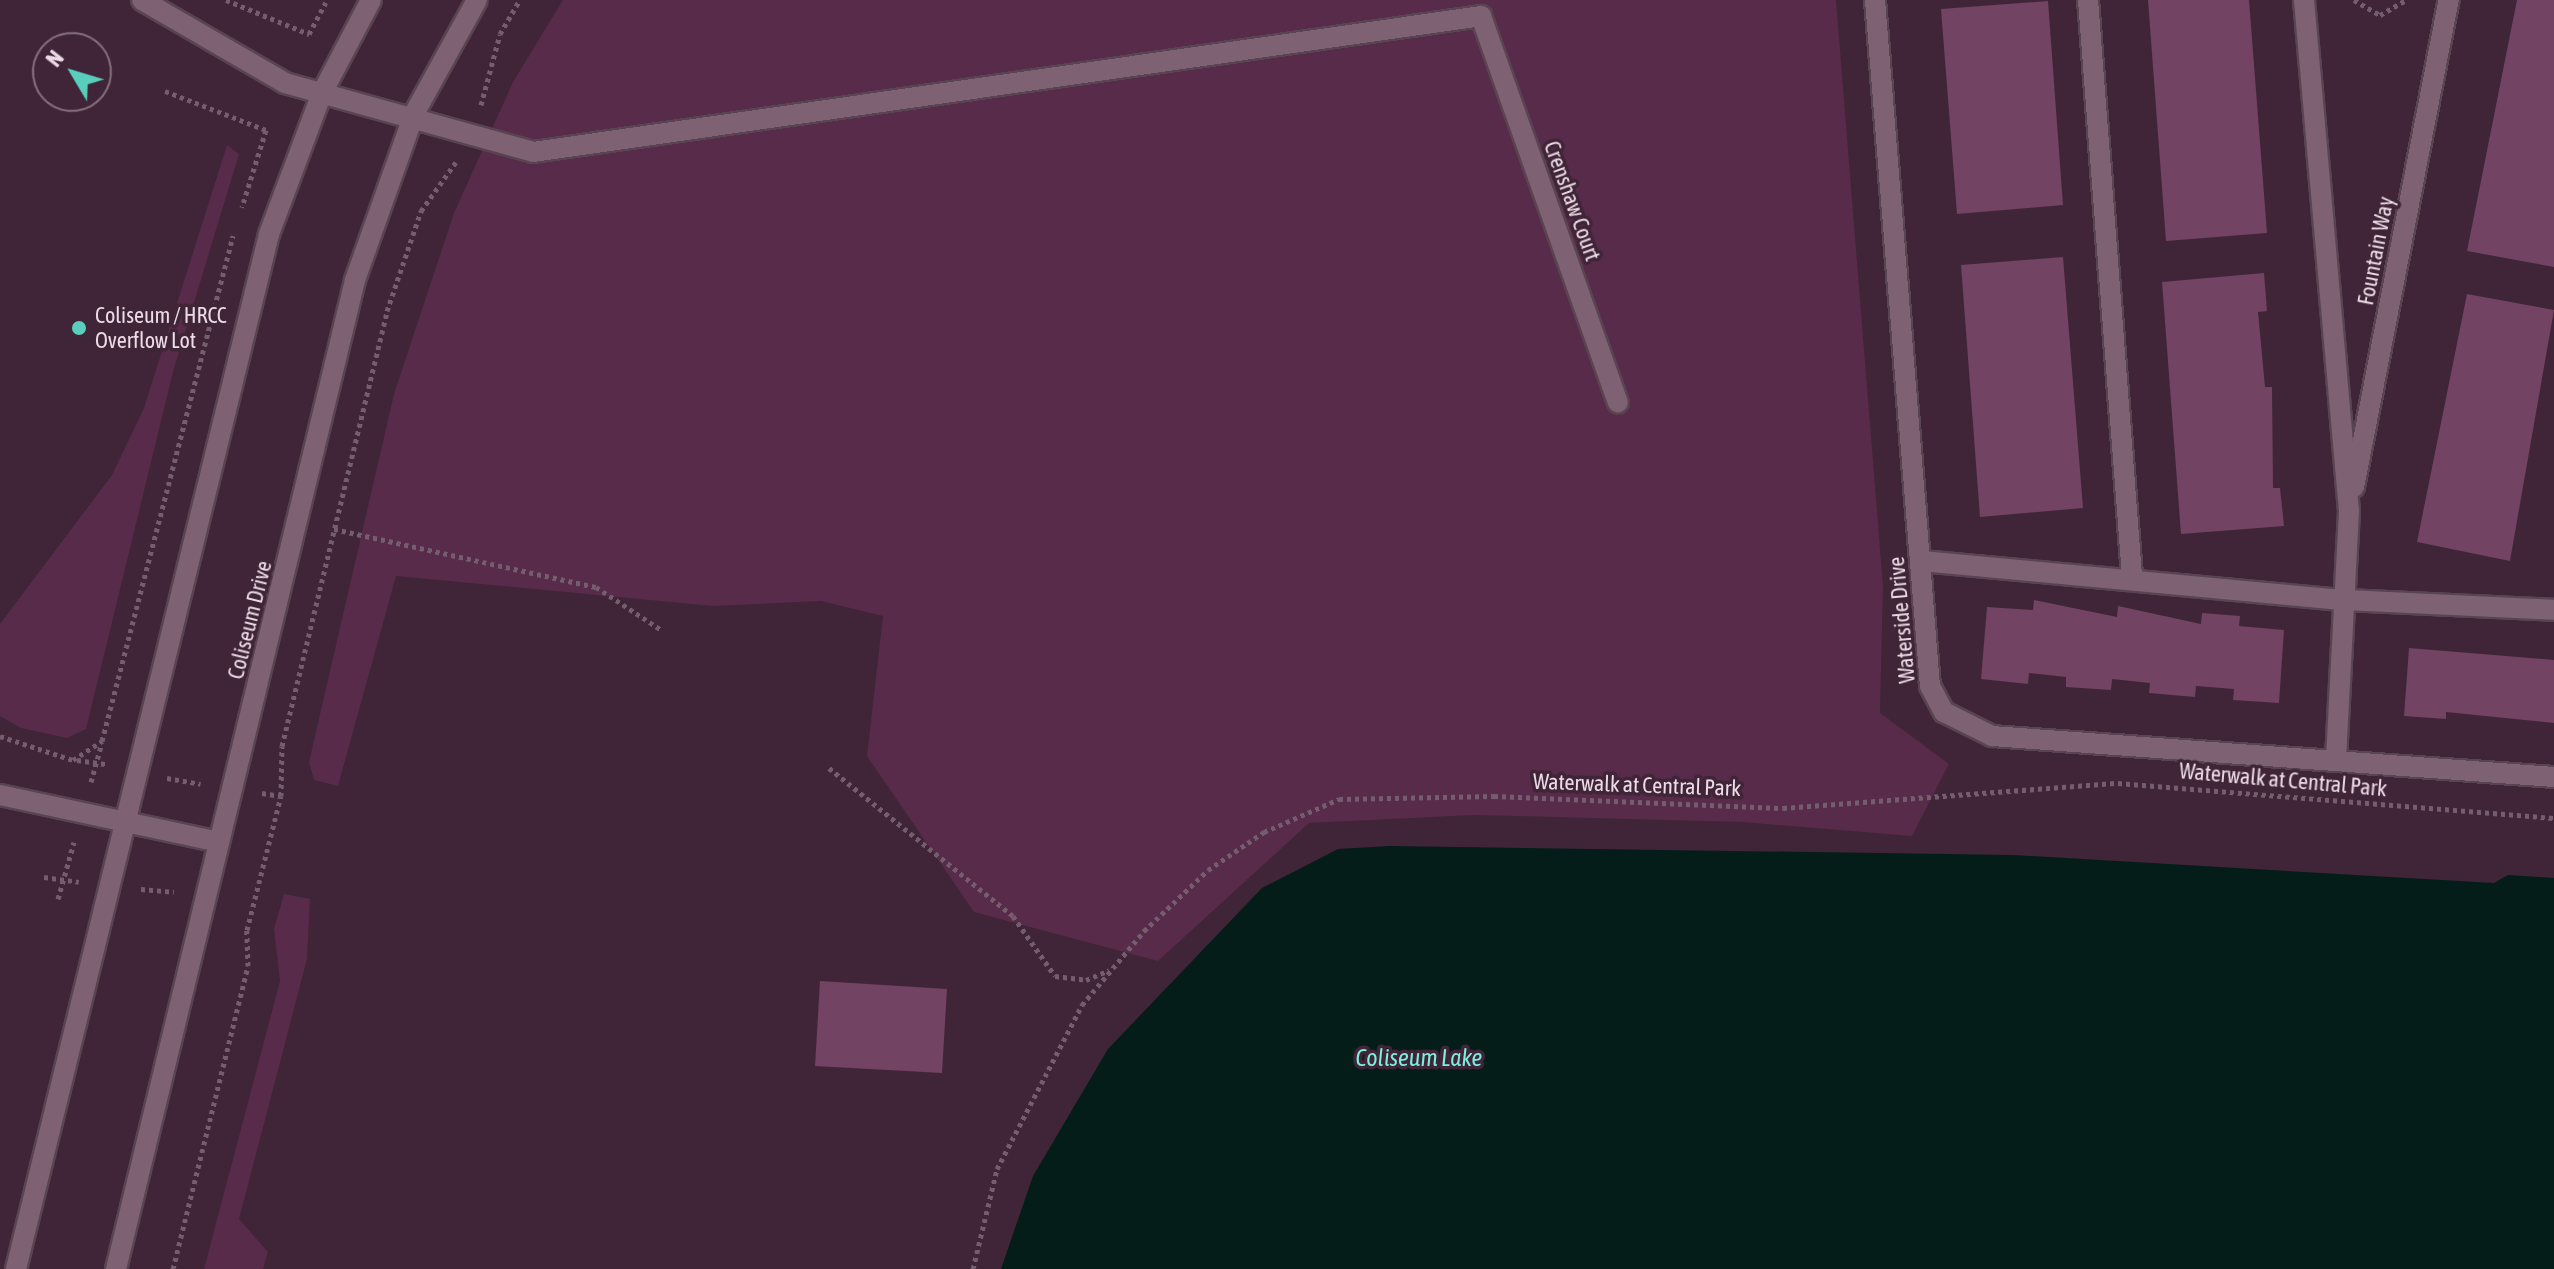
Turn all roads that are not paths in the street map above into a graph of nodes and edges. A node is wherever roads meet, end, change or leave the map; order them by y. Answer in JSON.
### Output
{"nodes":[{"id":1,"x":142,"y":0,"type":"edge"},
{"id":2,"x":371,"y":0,"type":"edge"},
{"id":3,"x":477,"y":0,"type":"edge"},
{"id":4,"x":1875,"y":0,"type":"edge"},
{"id":5,"x":2088,"y":0,"type":"edge"},
{"id":6,"x":2304,"y":0,"type":"edge"},
{"id":7,"x":2449,"y":0,"type":"edge"},
{"id":8,"x":322,"y":93,"type":"junction"},
{"id":9,"x":414,"y":114,"type":"junction"},
{"id":10,"x":1618,"y":402,"type":"dead end"},
{"id":11,"x":2349,"y":511,"type":"junction"},
{"id":12,"x":1921,"y":561,"type":"junction"},
{"id":13,"x":2132,"y":576,"type":"junction"},
{"id":14,"x":2345,"y":600,"type":"junction"},
{"id":15,"x":2554,"y":608,"type":"edge"},
{"id":16,"x":2336,"y":756,"type":"junction"},
{"id":17,"x":2554,"y":777,"type":"edge"},
{"id":18,"x":0,"y":795,"type":"edge"},
{"id":19,"x":128,"y":826,"type":"junction"},
{"id":20,"x":219,"y":842,"type":"junction"},
{"id":21,"x":16,"y":1269,"type":"edge"},
{"id":22,"x":116,"y":1269,"type":"edge"}],
"edges":[{"from":1,"to":8,"type":"street"},
{"from":2,"to":8,"type":"street"},
{"from":3,"to":9,"type":"street","name":"Coliseum Drive"},
{"from":4,"to":12,"type":"street","name":"Waterside Drive"},
{"from":5,"to":13,"type":"street"},
{"from":6,"to":11,"type":"street","name":"Fountain Way"},
{"from":7,"to":11,"type":"street","name":"Fountain Way"},
{"from":8,"to":9,"type":"street"},
{"from":8,"to":19,"type":"street"},
{"from":9,"to":10,"type":"street","name":"Crenshaw Court"},
{"from":9,"to":20,"type":"street","name":"Coliseum Drive"},
{"from":11,"to":14,"type":"street","name":"Fountain Way"},
{"from":12,"to":13,"type":"street"},
{"from":12,"to":16,"type":"street","name":"Waterside Drive"},
{"from":13,"to":14,"type":"street"},
{"from":14,"to":15,"type":"street"},
{"from":14,"to":16,"type":"street","name":"Fountain Way"},
{"from":16,"to":17,"type":"street","name":"Waterside Drive"},
{"from":18,"to":19,"type":"street"},
{"from":19,"to":20,"type":"street"},
{"from":19,"to":21,"type":"street"},
{"from":20,"to":22,"type":"street","name":"Coliseum Drive"}]}
